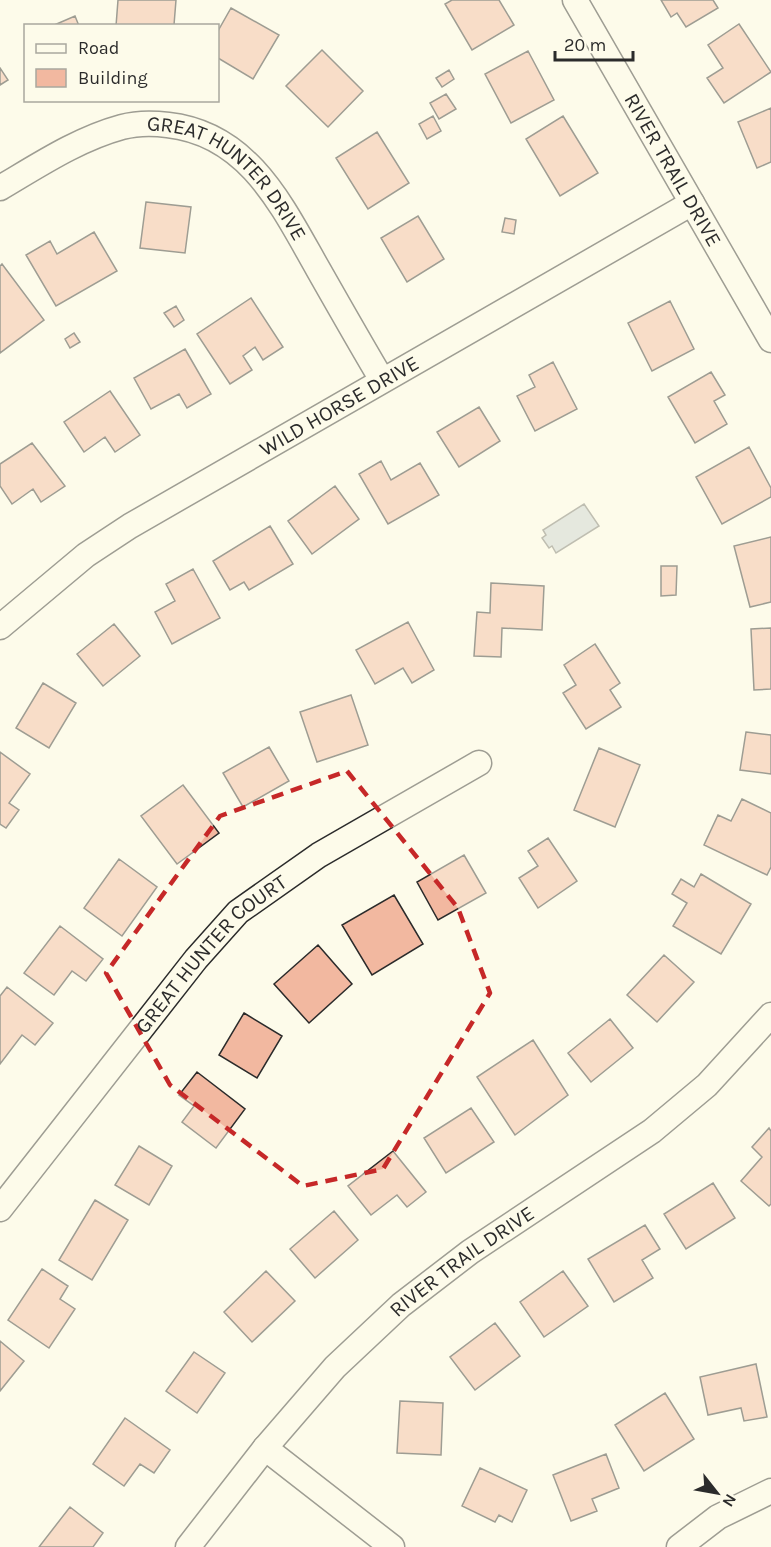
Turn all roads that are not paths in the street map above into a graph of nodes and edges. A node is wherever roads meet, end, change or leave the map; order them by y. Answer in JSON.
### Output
{"nodes":[{"id":1,"x":576,"y":0,"type":"edge"},
{"id":2,"x":0,"y":188,"type":"edge"},
{"id":3,"x":692,"y":203,"type":"junction"},
{"id":4,"x":771,"y":340,"type":"edge"},
{"id":5,"x":382,"y":380,"type":"junction"},
{"id":6,"x":0,"y":627,"type":"edge"},
{"id":7,"x":478,"y":763,"type":"dead end"},
{"id":8,"x":771,"y":1015,"type":"edge"},
{"id":9,"x":0,"y":1209,"type":"edge"},
{"id":10,"x":266,"y":1448,"type":"junction"},
{"id":11,"x":771,"y":1491,"type":"edge"},
{"id":12,"x":188,"y":1547,"type":"edge"},
{"id":13,"x":392,"y":1547,"type":"edge"},
{"id":14,"x":679,"y":1547,"type":"edge"}],
"edges":[{"from":1,"to":3,"type":"street","name":"RIVER TRAIL DRIVE"},
{"from":2,"to":5,"type":"street","name":"GREAT HUNTER DRIVE"},
{"from":3,"to":4,"type":"street","name":"RIVER TRAIL DRIVE"},
{"from":3,"to":5,"type":"street","name":"WILD HORSE DRIVE"},
{"from":5,"to":6,"type":"street","name":"WILD HORSE DRIVE"},
{"from":7,"to":9,"type":"street","name":"GREAT HUNTER COURT"},
{"from":8,"to":10,"type":"street","name":"RIVER TRAIL DRIVE"},
{"from":10,"to":12,"type":"street","name":"RIVER TRAIL DRIVE"},
{"from":10,"to":13,"type":"street"},
{"from":11,"to":14,"type":"street"}]}
